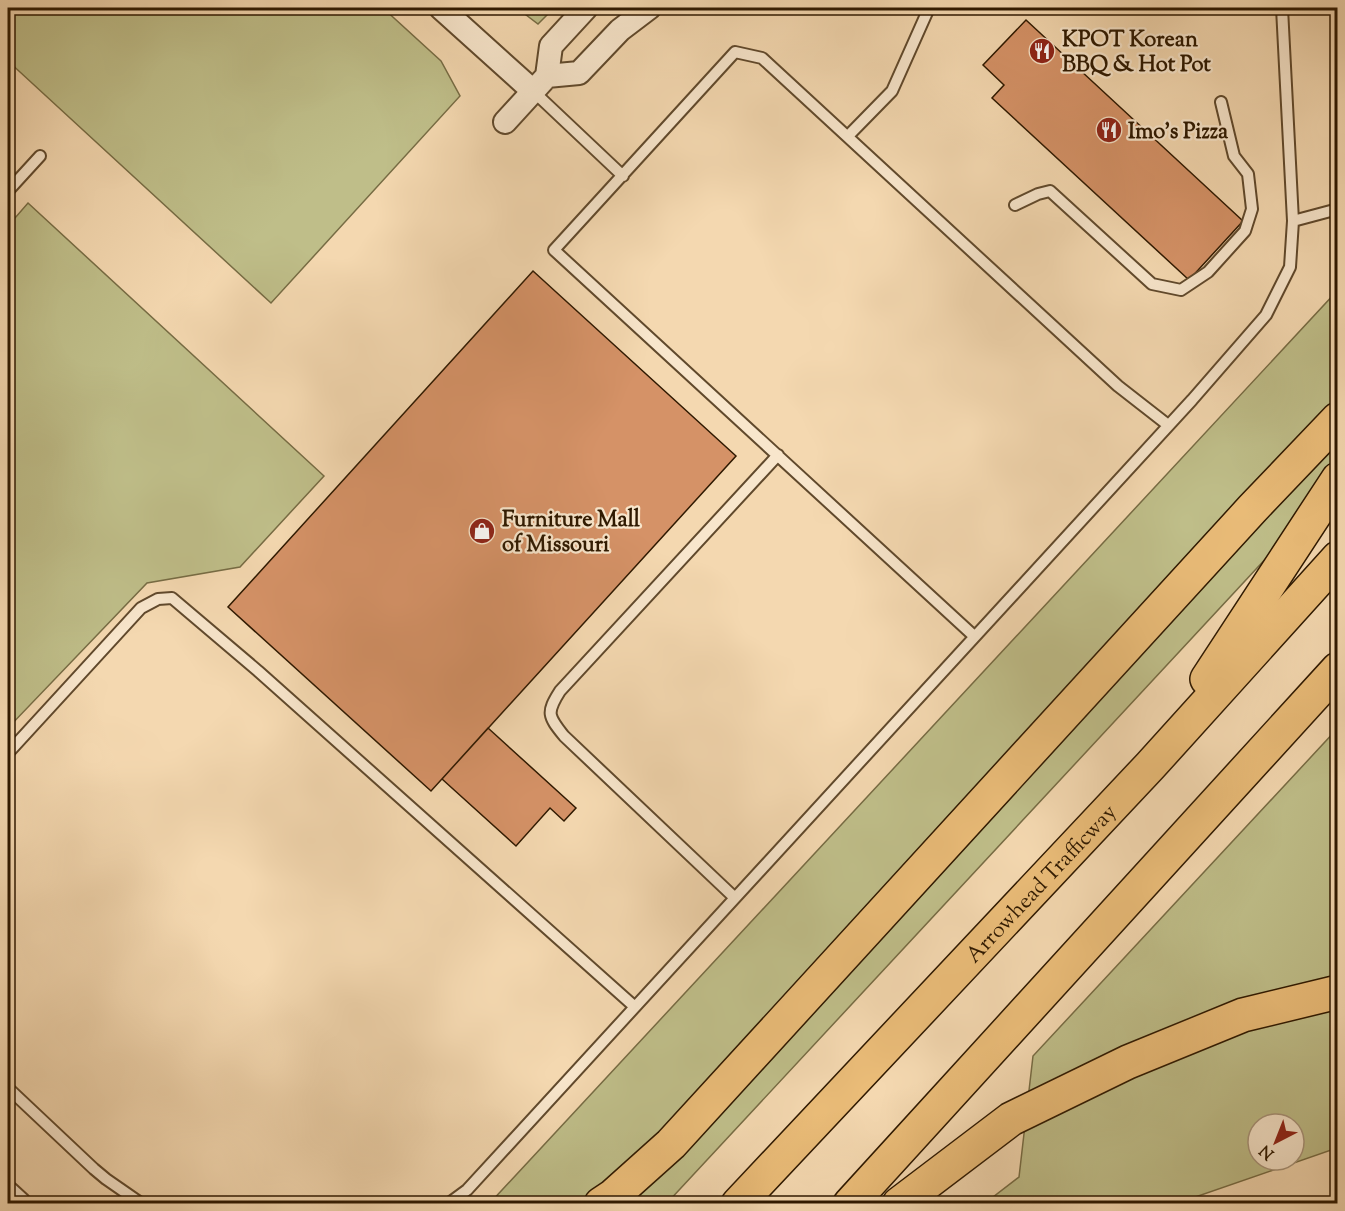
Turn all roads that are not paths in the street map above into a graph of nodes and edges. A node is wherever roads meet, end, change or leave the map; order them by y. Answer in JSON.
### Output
{"nodes":[{"id":1,"x":441,"y":8,"type":"edge"},
{"id":2,"x":586,"y":8,"type":"edge"},
{"id":3,"x":649,"y":8,"type":"edge"},
{"id":4,"x":928,"y":8,"type":"edge"},
{"id":5,"x":1283,"y":8,"type":"edge"},
{"id":6,"x":540,"y":84,"type":"junction"},
{"id":7,"x":1221,"y":102,"type":"dead end"},
{"id":8,"x":505,"y":122,"type":"dead end"},
{"id":9,"x":848,"y":136,"type":"junction"},
{"id":10,"x":40,"y":156,"type":"dead end"},
{"id":11,"x":623,"y":176,"type":"junction"},
{"id":12,"x":8,"y":191,"type":"edge"},
{"id":13,"x":1015,"y":205,"type":"dead end"},
{"id":14,"x":1338,"y":209,"type":"edge"},
{"id":15,"x":1293,"y":221,"type":"junction"},
{"id":16,"x":1338,"y":419,"type":"edge"},
{"id":17,"x":1168,"y":425,"type":"junction"},
{"id":18,"x":778,"y":455,"type":"junction"},
{"id":19,"x":1338,"y":479,"type":"edge"},
{"id":20,"x":1338,"y":558,"type":"edge"},
{"id":21,"x":974,"y":636,"type":"junction"},
{"id":22,"x":1338,"y":669,"type":"edge"},
{"id":23,"x":8,"y":753,"type":"edge"},
{"id":24,"x":1150,"y":766,"type":"junction"},
{"id":25,"x":735,"y":898,"type":"junction"},
{"id":26,"x":1338,"y":992,"type":"edge"},
{"id":27,"x":635,"y":1007,"type":"junction"},
{"id":28,"x":8,"y":1088,"type":"edge"},
{"id":29,"x":8,"y":1193,"type":"edge"},
{"id":30,"x":20,"y":1203,"type":"edge"},
{"id":31,"x":141,"y":1203,"type":"edge"},
{"id":32,"x":448,"y":1203,"type":"edge"},
{"id":33,"x":601,"y":1203,"type":"edge"},
{"id":34,"x":738,"y":1203,"type":"edge"},
{"id":35,"x":850,"y":1203,"type":"edge"},
{"id":36,"x":899,"y":1203,"type":"edge"}],
"edges":[{"from":1,"to":6,"type":"street"},
{"from":2,"to":6,"type":"street"},
{"from":3,"to":6,"type":"street"},
{"from":4,"to":9,"type":"lane"},
{"from":5,"to":15,"type":"lane"},
{"from":6,"to":8,"type":"street"},
{"from":6,"to":11,"type":"lane"},
{"from":7,"to":13,"type":"lane"},
{"from":9,"to":11,"type":"lane"},
{"from":9,"to":17,"type":"lane"},
{"from":10,"to":12,"type":"lane"},
{"from":11,"to":18,"type":"lane"},
{"from":14,"to":15,"type":"lane"},
{"from":15,"to":17,"type":"lane"},
{"from":16,"to":33,"type":"highway"},
{"from":17,"to":21,"type":"lane"},
{"from":18,"to":21,"type":"lane"},
{"from":18,"to":25,"type":"lane"},
{"from":19,"to":24,"type":"highway"},
{"from":20,"to":24,"type":"highway","name":"Arrowhead Trafficway"},
{"from":21,"to":25,"type":"lane"},
{"from":22,"to":35,"type":"highway"},
{"from":23,"to":27,"type":"lane"},
{"from":24,"to":34,"type":"highway","name":"Arrowhead Trafficway"},
{"from":25,"to":27,"type":"lane"},
{"from":26,"to":36,"type":"highway"},
{"from":27,"to":32,"type":"lane"},
{"from":28,"to":31,"type":"lane"},
{"from":29,"to":30,"type":"street"}]}
